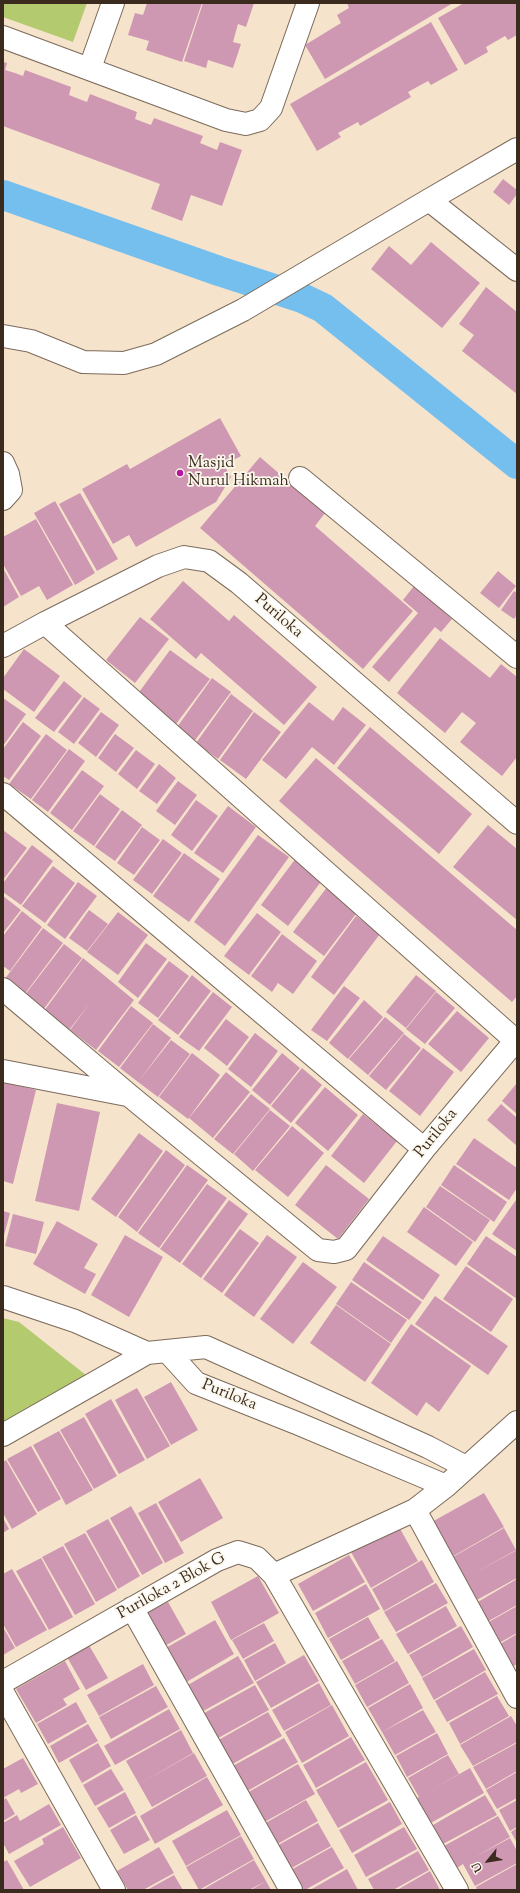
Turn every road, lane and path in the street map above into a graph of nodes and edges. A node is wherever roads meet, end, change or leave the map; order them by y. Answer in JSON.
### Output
{"nodes":[{"id":1,"x":113,"y":3,"type":"edge"},
{"id":2,"x":308,"y":3,"type":"edge"},
{"id":3,"x":3,"y":37,"type":"edge"},
{"id":4,"x":90,"y":68,"type":"junction"},
{"id":5,"x":517,"y":150,"type":"edge"},
{"id":6,"x":429,"y":200,"type":"junction"},
{"id":7,"x":517,"y":270,"type":"edge"},
{"id":8,"x":3,"y":336,"type":"edge"},
{"id":9,"x":3,"y":463,"type":"edge"},
{"id":10,"x":300,"y":478,"type":"dead end"},
{"id":11,"x":3,"y":499,"type":"edge"},
{"id":12,"x":45,"y":623,"type":"junction"},
{"id":13,"x":3,"y":646,"type":"edge"},
{"id":14,"x":517,"y":657,"type":"edge"},
{"id":15,"x":3,"y":794,"type":"edge"},
{"id":16,"x":517,"y":823,"type":"edge"},
{"id":17,"x":3,"y":989,"type":"edge"},
{"id":18,"x":516,"y":1040,"type":"edge"},
{"id":19,"x":3,"y":1071,"type":"edge"},
{"id":20,"x":130,"y":1096,"type":"junction"},
{"id":21,"x":424,"y":1149,"type":"junction"},
{"id":22,"x":3,"y":1297,"type":"edge"},
{"id":23,"x":157,"y":1352,"type":"junction"},
{"id":24,"x":517,"y":1422,"type":"edge"},
{"id":25,"x":3,"y":1435,"type":"edge"},
{"id":26,"x":466,"y":1467,"type":"junction"},
{"id":27,"x":446,"y":1486,"type":"junction"},
{"id":28,"x":415,"y":1510,"type":"junction"},
{"id":29,"x":274,"y":1575,"type":"junction"},
{"id":30,"x":132,"y":1608,"type":"junction"},
{"id":31,"x":3,"y":1682,"type":"edge"},
{"id":32,"x":3,"y":1693,"type":"edge"},
{"id":33,"x":517,"y":1697,"type":"edge"},
{"id":34,"x":114,"y":1890,"type":"edge"},
{"id":35,"x":291,"y":1890,"type":"edge"},
{"id":36,"x":457,"y":1890,"type":"edge"}],
"edges":[{"from":1,"to":4,"type":"street"},
{"from":2,"to":4,"type":"street"},
{"from":3,"to":4,"type":"street"},
{"from":5,"to":6,"type":"street"},
{"from":6,"to":7,"type":"street"},
{"from":6,"to":8,"type":"street"},
{"from":9,"to":11,"type":"street"},
{"from":10,"to":14,"type":"street"},
{"from":12,"to":13,"type":"street","name":"Puriloka"},
{"from":12,"to":16,"type":"street","name":"Puriloka"},
{"from":12,"to":18,"type":"street"},
{"from":15,"to":21,"type":"street"},
{"from":17,"to":20,"type":"street"},
{"from":18,"to":21,"type":"street","name":"Puriloka"},
{"from":19,"to":20,"type":"street"},
{"from":20,"to":21,"type":"street","name":"Puriloka"},
{"from":22,"to":23,"type":"street"},
{"from":23,"to":25,"type":"street"},
{"from":23,"to":26,"type":"street"},
{"from":23,"to":27,"type":"street","name":"Puriloka"},
{"from":24,"to":26,"type":"street"},
{"from":26,"to":27,"type":"street"},
{"from":27,"to":28,"type":"street"},
{"from":28,"to":29,"type":"street"},
{"from":28,"to":33,"type":"street"},
{"from":29,"to":30,"type":"street","name":"Puriloka 2 Blok G"},
{"from":29,"to":36,"type":"street","name":"Puriloka 2 Blok G"},
{"from":30,"to":31,"type":"street","name":"Puriloka 2 Blok G"},
{"from":30,"to":35,"type":"street"},
{"from":32,"to":34,"type":"street"}]}
